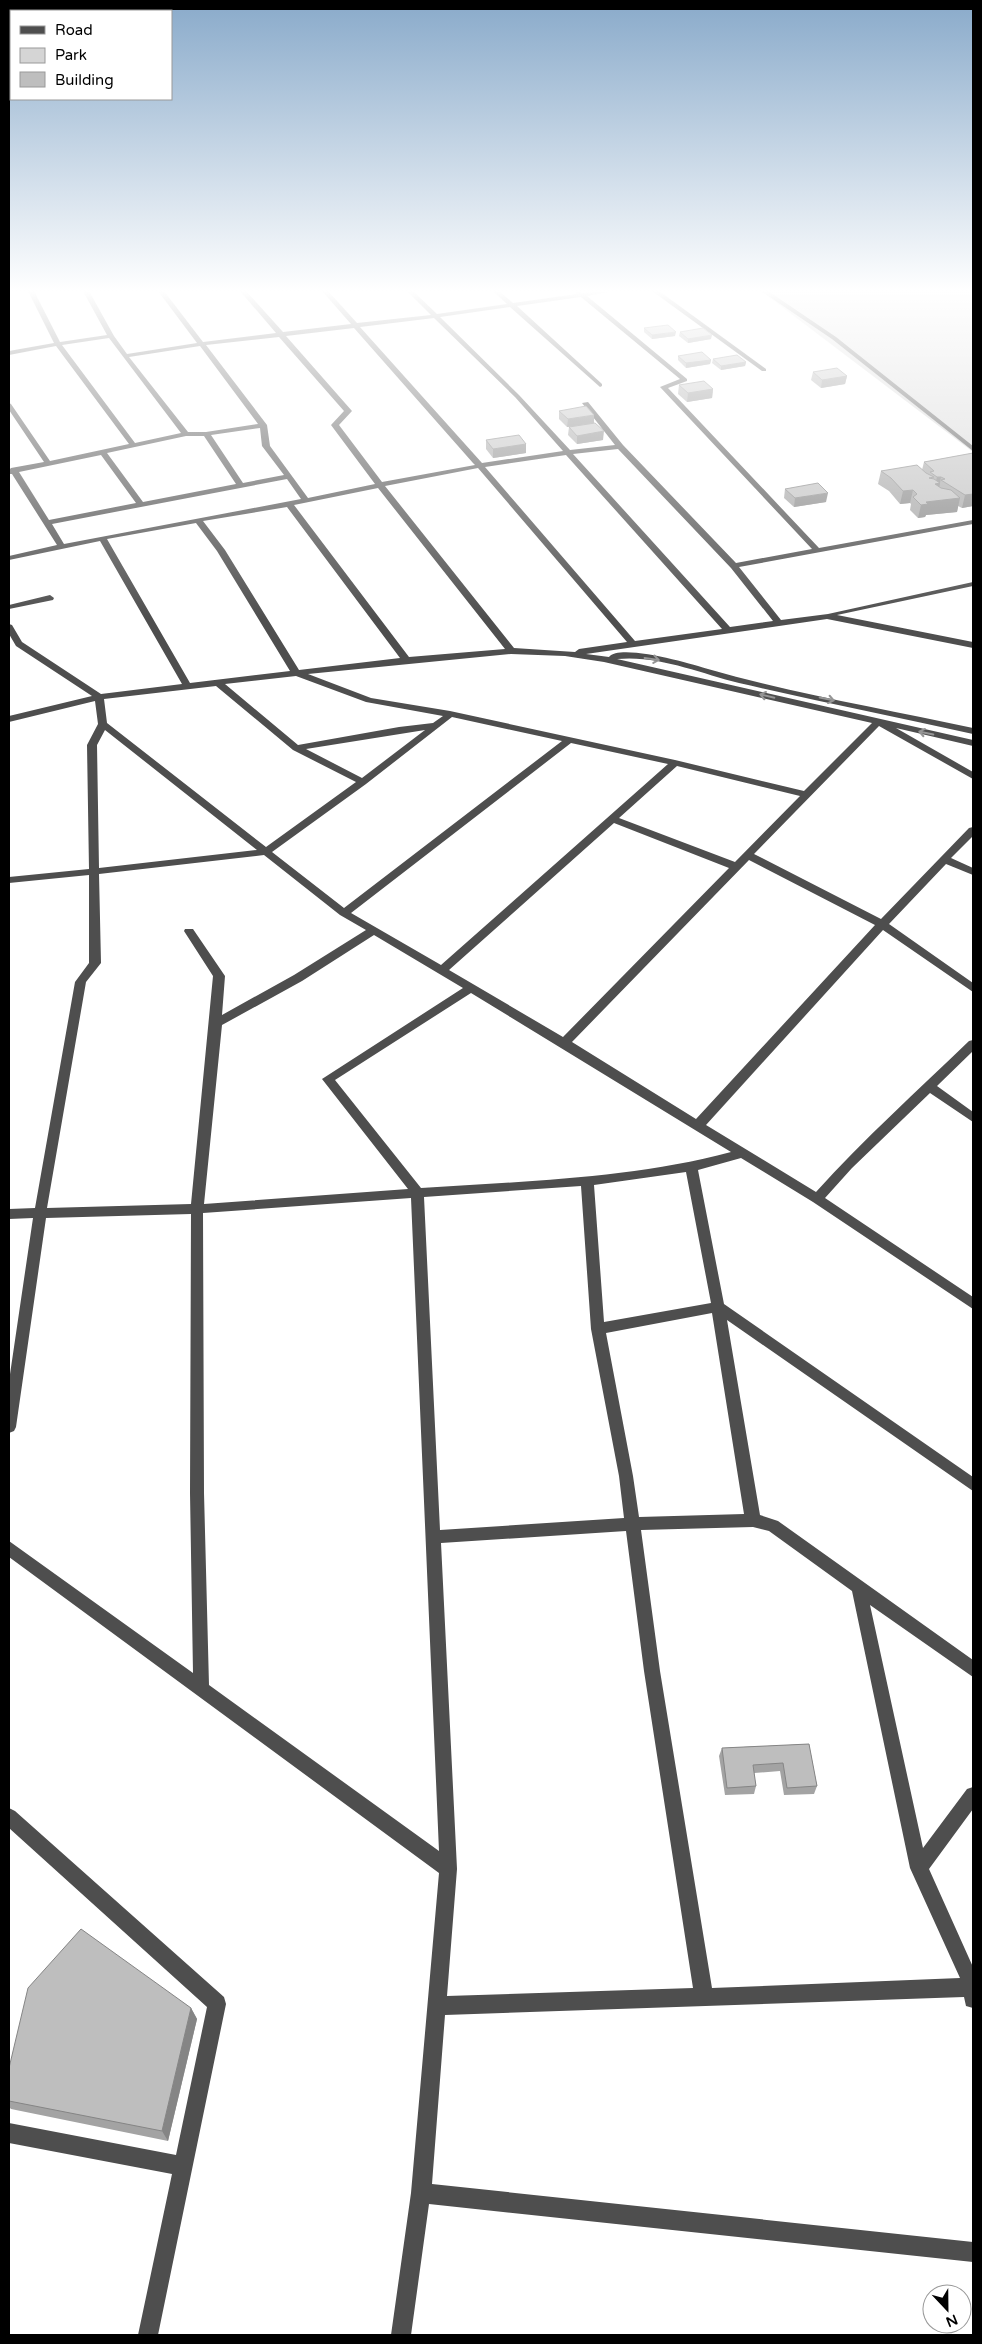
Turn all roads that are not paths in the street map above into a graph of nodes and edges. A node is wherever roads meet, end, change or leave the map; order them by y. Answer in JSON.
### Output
{"nodes":[{"id":1,"x":100,"y":400,"type":"edge"},
{"id":2,"x":160,"y":400,"type":"edge"},
{"id":3,"x":244,"y":400,"type":"edge"},
{"id":4,"x":339,"y":400,"type":"edge"},
{"id":5,"x":422,"y":400,"type":"edge"},
{"id":6,"x":521,"y":400,"type":"edge"},
{"id":7,"x":676,"y":400,"type":"edge"},
{"id":8,"x":912,"y":400,"type":"edge"},
{"id":9,"x":586,"y":403,"type":"dead end"},
{"id":10,"x":9,"y":405,"type":"edge"},
{"id":11,"x":263,"y":425,"type":"junction"},
{"id":12,"x":186,"y":434,"type":"junction"},
{"id":13,"x":206,"y":434,"type":"junction"},
{"id":14,"x":134,"y":445,"type":"junction"},
{"id":15,"x":620,"y":447,"type":"junction"},
{"id":16,"x":973,"y":449,"type":"edge"},
{"id":17,"x":102,"y":451,"type":"junction"},
{"id":18,"x":567,"y":452,"type":"junction"},
{"id":19,"x":48,"y":463,"type":"junction"},
{"id":20,"x":480,"y":466,"type":"junction"},
{"id":21,"x":12,"y":471,"type":"edge"},
{"id":22,"x":287,"y":476,"type":"junction"},
{"id":23,"x":240,"y":485,"type":"junction"},
{"id":24,"x":380,"y":485,"type":"junction"},
{"id":25,"x":306,"y":500,"type":"junction"},
{"id":26,"x":289,"y":504,"type":"junction"},
{"id":27,"x":141,"y":505,"type":"junction"},
{"id":28,"x":198,"y":520,"type":"junction"},
{"id":29,"x":973,"y":522,"type":"edge"},
{"id":30,"x":46,"y":523,"type":"junction"},
{"id":31,"x":102,"y":538,"type":"junction"},
{"id":32,"x":61,"y":546,"type":"junction"},
{"id":33,"x":818,"y":551,"type":"junction"},
{"id":34,"x":9,"y":558,"type":"edge"},
{"id":35,"x":734,"y":566,"type":"junction"},
{"id":36,"x":973,"y":584,"type":"edge"},
{"id":37,"x":50,"y":598,"type":"dead end"},
{"id":38,"x":9,"y":607,"type":"edge"},
{"id":39,"x":827,"y":616,"type":"junction"},
{"id":40,"x":779,"y":623,"type":"junction"},
{"id":41,"x":9,"y":627,"type":"edge"},
{"id":42,"x":728,"y":630,"type":"junction"},
{"id":43,"x":9,"y":642,"type":"edge"},
{"id":44,"x":19,"y":644,"type":"junction"},
{"id":45,"x":633,"y":644,"type":"junction"},
{"id":46,"x":973,"y":645,"type":"edge"},
{"id":47,"x":511,"y":651,"type":"junction"},
{"id":48,"x":565,"y":654,"type":"junction"},
{"id":49,"x":604,"y":659,"type":"junction"},
{"id":50,"x":406,"y":660,"type":"junction"},
{"id":51,"x":296,"y":672,"type":"junction"},
{"id":52,"x":217,"y":682,"type":"junction"},
{"id":53,"x":187,"y":686,"type":"junction"},
{"id":54,"x":99,"y":698,"type":"junction"},
{"id":55,"x":450,"y":714,"type":"junction"},
{"id":56,"x":9,"y":718,"type":"edge"},
{"id":57,"x":878,"y":722,"type":"junction"},
{"id":58,"x":103,"y":724,"type":"junction"},
{"id":59,"x":436,"y":726,"type":"junction"},
{"id":60,"x":973,"y":730,"type":"edge"},
{"id":61,"x":569,"y":740,"type":"junction"},
{"id":62,"x":973,"y":743,"type":"edge"},
{"id":63,"x":296,"y":748,"type":"junction"},
{"id":64,"x":675,"y":763,"type":"junction"},
{"id":65,"x":973,"y":776,"type":"edge"},
{"id":66,"x":363,"y":782,"type":"junction"},
{"id":67,"x":807,"y":795,"type":"junction"},
{"id":68,"x":613,"y":819,"type":"junction"},
{"id":69,"x":973,"y":830,"type":"edge"},
{"id":70,"x":266,"y":852,"type":"junction"},
{"id":71,"x":748,"y":855,"type":"junction"},
{"id":72,"x":944,"y":860,"type":"junction"},
{"id":73,"x":737,"y":866,"type":"junction"},
{"id":74,"x":94,"y":872,"type":"junction"},
{"id":75,"x":973,"y":872,"type":"edge"},
{"id":76,"x":9,"y":880,"type":"edge"},
{"id":77,"x":344,"y":913,"type":"junction"},
{"id":78,"x":882,"y":924,"type":"junction"},
{"id":79,"x":374,"y":930,"type":"junction"},
{"id":80,"x":189,"y":931,"type":"dead end"},
{"id":81,"x":442,"y":970,"type":"junction"},
{"id":82,"x":471,"y":988,"type":"junction"},
{"id":83,"x":973,"y":988,"type":"edge"},
{"id":84,"x":216,"y":1022,"type":"junction"},
{"id":85,"x":564,"y":1043,"type":"junction"},
{"id":86,"x":973,"y":1044,"type":"edge"},
{"id":87,"x":929,"y":1086,"type":"junction"},
{"id":88,"x":973,"y":1118,"type":"edge"},
{"id":89,"x":698,"y":1125,"type":"junction"},
{"id":90,"x":743,"y":1153,"type":"junction"},
{"id":91,"x":691,"y":1167,"type":"junction"},
{"id":92,"x":586,"y":1181,"type":"junction"},
{"id":93,"x":417,"y":1192,"type":"junction"},
{"id":94,"x":817,"y":1199,"type":"junction"},
{"id":95,"x":197,"y":1209,"type":"junction"},
{"id":96,"x":9,"y":1214,"type":"edge"},
{"id":97,"x":40,"y":1214,"type":"junction"},
{"id":98,"x":973,"y":1304,"type":"edge"},
{"id":99,"x":718,"y":1307,"type":"junction"},
{"id":100,"x":598,"y":1328,"type":"junction"},
{"id":101,"x":9,"y":1427,"type":"edge"},
{"id":102,"x":973,"y":1485,"type":"edge"},
{"id":103,"x":753,"y":1520,"type":"junction"},
{"id":104,"x":633,"y":1524,"type":"junction"},
{"id":105,"x":432,"y":1537,"type":"junction"},
{"id":106,"x":9,"y":1548,"type":"edge"},
{"id":107,"x":859,"y":1588,"type":"junction"},
{"id":108,"x":973,"y":1669,"type":"edge"},
{"id":109,"x":201,"y":1689,"type":"junction"},
{"id":110,"x":973,"y":1795,"type":"edge"},
{"id":111,"x":9,"y":1817,"type":"edge"},
{"id":112,"x":919,"y":1868,"type":"junction"},
{"id":113,"x":448,"y":1870,"type":"junction"},
{"id":114,"x":973,"y":1987,"type":"edge"},
{"id":115,"x":704,"y":1997,"type":"junction"},
{"id":116,"x":973,"y":1999,"type":"edge"},
{"id":117,"x":437,"y":2006,"type":"junction"},
{"id":118,"x":9,"y":2133,"type":"edge"},
{"id":119,"x":183,"y":2166,"type":"junction"},
{"id":120,"x":421,"y":2193,"type":"junction"},
{"id":121,"x":973,"y":2252,"type":"edge"},
{"id":122,"x":148,"y":2335,"type":"edge"},
{"id":123,"x":401,"y":2335,"type":"edge"}],
"edges":[{"from":1,"to":14,"type":"street"},
{"from":2,"to":12,"type":"street"},
{"from":3,"to":11,"type":"street"},
{"from":4,"to":24,"type":"street"},
{"from":5,"to":20,"type":"street"},
{"from":6,"to":18,"type":"street"},
{"from":7,"to":33,"type":"street"},
{"from":8,"to":16,"type":"street"},
{"from":9,"to":15,"type":"street"},
{"from":10,"to":19,"type":"street"},
{"from":11,"to":13,"type":"street"},
{"from":11,"to":22,"type":"street"},
{"from":12,"to":13,"type":"street"},
{"from":12,"to":14,"type":"street"},
{"from":13,"to":23,"type":"street"},
{"from":14,"to":17,"type":"street"},
{"from":15,"to":18,"type":"street"},
{"from":15,"to":35,"type":"street"},
{"from":17,"to":19,"type":"street"},
{"from":17,"to":27,"type":"street"},
{"from":18,"to":20,"type":"street"},
{"from":18,"to":42,"type":"street"},
{"from":19,"to":21,"type":"street"},
{"from":20,"to":24,"type":"street"},
{"from":20,"to":45,"type":"street"},
{"from":21,"to":30,"type":"street"},
{"from":22,"to":23,"type":"street"},
{"from":22,"to":25,"type":"street"},
{"from":23,"to":27,"type":"street"},
{"from":24,"to":25,"type":"street"},
{"from":24,"to":47,"type":"street"},
{"from":25,"to":26,"type":"street"},
{"from":26,"to":28,"type":"street"},
{"from":26,"to":50,"type":"street"},
{"from":27,"to":30,"type":"street"},
{"from":28,"to":31,"type":"street"},
{"from":28,"to":51,"type":"street"},
{"from":29,"to":33,"type":"street"},
{"from":30,"to":32,"type":"street"},
{"from":31,"to":32,"type":"street"},
{"from":31,"to":53,"type":"street"},
{"from":32,"to":34,"type":"street"},
{"from":33,"to":35,"type":"street"},
{"from":35,"to":40,"type":"street"},
{"from":36,"to":39,"type":"street"},
{"from":37,"to":38,"type":"street"},
{"from":39,"to":40,"type":"street"},
{"from":39,"to":46,"type":"street"},
{"from":40,"to":42,"type":"street"},
{"from":41,"to":44,"type":"street"},
{"from":42,"to":45,"type":"street"},
{"from":43,"to":44,"type":"street"},
{"from":44,"to":54,"type":"street"},
{"from":45,"to":48,"type":"street"},
{"from":47,"to":48,"type":"street"},
{"from":47,"to":50,"type":"street"},
{"from":48,"to":49,"type":"street"},
{"from":57,"to":49,"type":"street","one_way":true},
{"from":49,"to":60,"type":"street","one_way":true},
{"from":50,"to":51,"type":"street"},
{"from":51,"to":52,"type":"street"},
{"from":51,"to":55,"type":"street"},
{"from":52,"to":53,"type":"street"},
{"from":52,"to":63,"type":"street"},
{"from":53,"to":54,"type":"street"},
{"from":54,"to":56,"type":"street"},
{"from":54,"to":58,"type":"street"},
{"from":55,"to":59,"type":"street"},
{"from":55,"to":61,"type":"street"},
{"from":62,"to":57,"type":"street","one_way":true},
{"from":57,"to":65,"type":"street"},
{"from":57,"to":67,"type":"street"},
{"from":58,"to":70,"type":"street"},
{"from":58,"to":74,"type":"street"},
{"from":59,"to":63,"type":"street"},
{"from":59,"to":66,"type":"street"},
{"from":61,"to":64,"type":"street"},
{"from":61,"to":77,"type":"street"},
{"from":63,"to":66,"type":"street"},
{"from":64,"to":67,"type":"street"},
{"from":64,"to":68,"type":"street"},
{"from":66,"to":70,"type":"street"},
{"from":67,"to":71,"type":"street"},
{"from":68,"to":73,"type":"street"},
{"from":68,"to":81,"type":"street"},
{"from":69,"to":72,"type":"street"},
{"from":70,"to":74,"type":"street"},
{"from":70,"to":77,"type":"street"},
{"from":71,"to":73,"type":"street"},
{"from":71,"to":78,"type":"street"},
{"from":72,"to":75,"type":"street"},
{"from":72,"to":78,"type":"street"},
{"from":73,"to":85,"type":"street"},
{"from":74,"to":76,"type":"street"},
{"from":74,"to":97,"type":"street"},
{"from":77,"to":79,"type":"street"},
{"from":78,"to":83,"type":"street"},
{"from":78,"to":89,"type":"street"},
{"from":79,"to":81,"type":"street"},
{"from":79,"to":84,"type":"street"},
{"from":80,"to":84,"type":"street"},
{"from":81,"to":82,"type":"street"},
{"from":82,"to":85,"type":"street"},
{"from":82,"to":93,"type":"street"},
{"from":84,"to":95,"type":"street"},
{"from":85,"to":89,"type":"street"},
{"from":86,"to":87,"type":"street"},
{"from":87,"to":88,"type":"street"},
{"from":87,"to":94,"type":"street"},
{"from":89,"to":90,"type":"street"},
{"from":90,"to":91,"type":"street"},
{"from":90,"to":94,"type":"street"},
{"from":91,"to":92,"type":"street"},
{"from":91,"to":99,"type":"street"},
{"from":92,"to":93,"type":"street"},
{"from":92,"to":100,"type":"street"},
{"from":93,"to":95,"type":"street"},
{"from":93,"to":105,"type":"street"},
{"from":94,"to":98,"type":"street"},
{"from":95,"to":97,"type":"street"},
{"from":95,"to":109,"type":"street"},
{"from":96,"to":97,"type":"street"},
{"from":97,"to":101,"type":"street"},
{"from":99,"to":100,"type":"street"},
{"from":99,"to":102,"type":"street"},
{"from":99,"to":103,"type":"street"},
{"from":100,"to":104,"type":"street"},
{"from":103,"to":104,"type":"street"},
{"from":103,"to":107,"type":"street"},
{"from":104,"to":105,"type":"street"},
{"from":104,"to":115,"type":"street"},
{"from":105,"to":113,"type":"street"},
{"from":106,"to":109,"type":"street"},
{"from":107,"to":108,"type":"street"},
{"from":107,"to":112,"type":"street"},
{"from":109,"to":113,"type":"street"},
{"from":110,"to":112,"type":"street"},
{"from":111,"to":119,"type":"street"},
{"from":112,"to":114,"type":"street"},
{"from":113,"to":117,"type":"street"},
{"from":114,"to":115,"type":"street"},
{"from":114,"to":116,"type":"street"},
{"from":115,"to":117,"type":"street"},
{"from":117,"to":120,"type":"street"},
{"from":118,"to":119,"type":"street"},
{"from":119,"to":122,"type":"street"},
{"from":120,"to":121,"type":"street"},
{"from":120,"to":123,"type":"street"}]}
